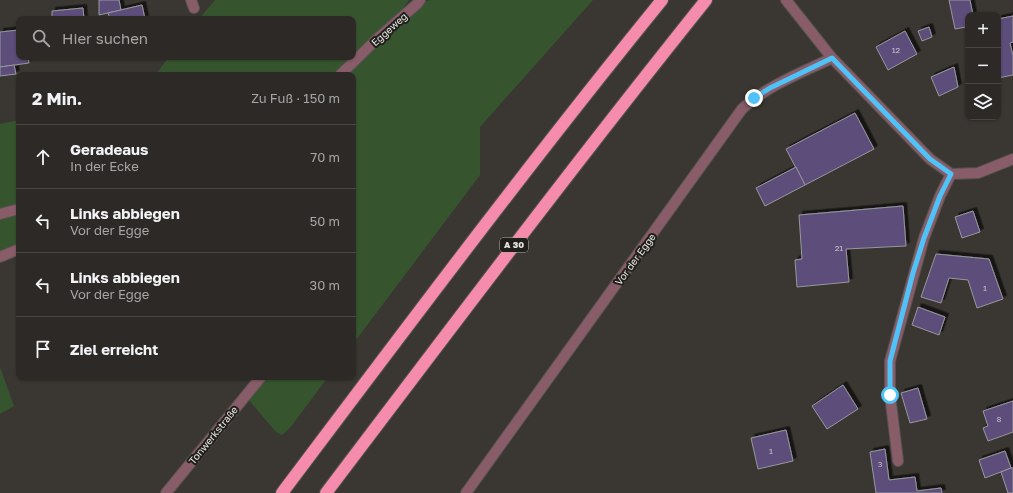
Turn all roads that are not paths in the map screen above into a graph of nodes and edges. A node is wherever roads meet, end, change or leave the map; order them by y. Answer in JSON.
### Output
{"nodes":[{"id":1,"x":420,"y":0,"type":"edge"},
{"id":2,"x":662,"y":0,"type":"edge"},
{"id":3,"x":706,"y":0,"type":"edge"},
{"id":4,"x":786,"y":0,"type":"edge"},
{"id":5,"x":832,"y":58,"type":"junction"},
{"id":6,"x":356,"y":59,"type":"edge"},
{"id":7,"x":355,"y":60,"type":"edge"},
{"id":8,"x":343,"y":72,"type":"edge"},
{"id":9,"x":1013,"y":159,"type":"edge"},
{"id":10,"x":951,"y":174,"type":"junction"},
{"id":11,"x":16,"y":210,"type":"edge"},
{"id":12,"x":0,"y":214,"type":"edge"},
{"id":13,"x":16,"y":251,"type":"edge"},
{"id":14,"x":0,"y":257,"type":"edge"},
{"id":15,"x":259,"y":380,"type":"edge"},
{"id":16,"x":898,"y":461,"type":"dead end"},
{"id":17,"x":166,"y":493,"type":"edge"},
{"id":18,"x":282,"y":493,"type":"edge"},
{"id":19,"x":326,"y":493,"type":"edge"},
{"id":20,"x":466,"y":493,"type":"edge"}],
"edges":[{"from":1,"to":6,"type":"street","name":"Eggeweg"},
{"from":2,"to":18,"type":"highway"},
{"from":3,"to":19,"type":"highway","number":"A 30"},
{"from":4,"to":5,"type":"street"},
{"from":5,"to":10,"type":"street"},
{"from":5,"to":20,"type":"street","name":"Vor der Egge"},
{"from":7,"to":8,"type":"street","name":"Eggeweg"},
{"from":9,"to":10,"type":"street"},
{"from":10,"to":16,"type":"street"},
{"from":11,"to":12,"type":"street"},
{"from":13,"to":14,"type":"street"},
{"from":15,"to":17,"type":"street","name":"Tonwerkstraße"}]}
